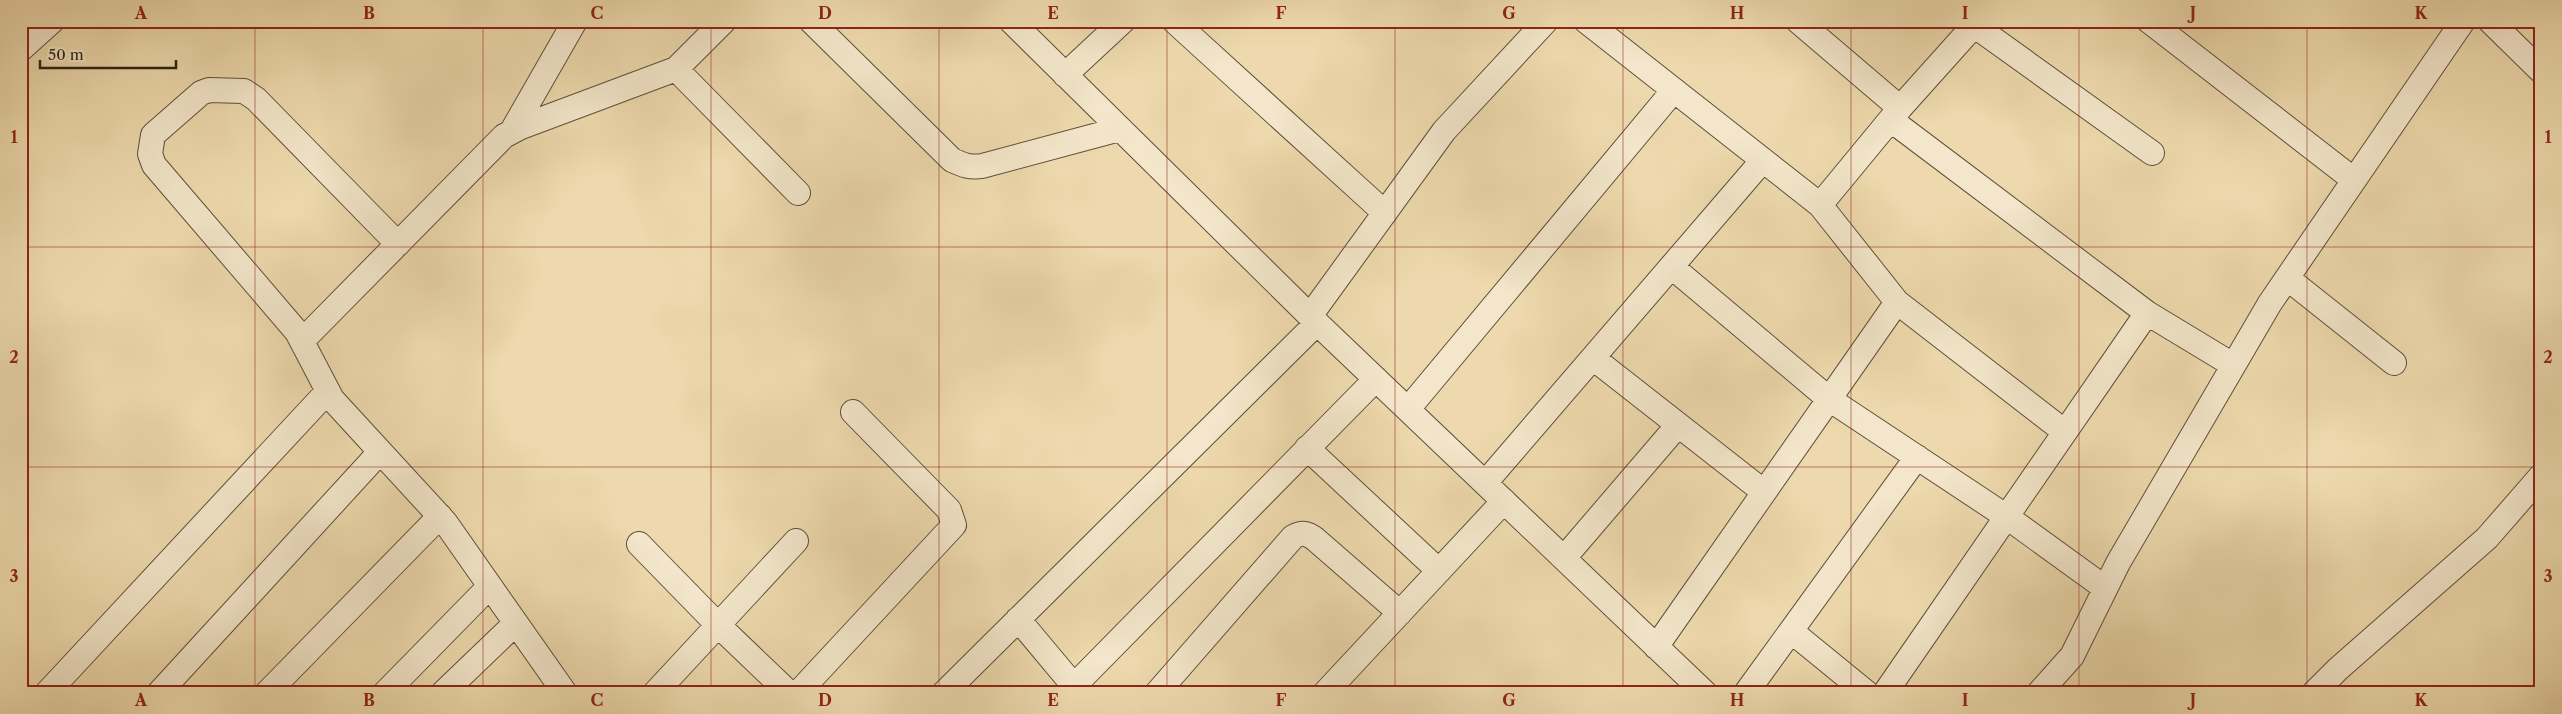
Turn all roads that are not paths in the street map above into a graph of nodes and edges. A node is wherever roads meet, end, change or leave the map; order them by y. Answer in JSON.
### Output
{"nodes":[{"id":1,"x":52,"y":21,"type":"edge"},
{"id":2,"x":575,"y":21,"type":"edge"},
{"id":3,"x":724,"y":21,"type":"edge"},
{"id":4,"x":811,"y":21,"type":"edge"},
{"id":5,"x":1011,"y":21,"type":"edge"},
{"id":6,"x":1123,"y":21,"type":"edge"},
{"id":7,"x":1174,"y":21,"type":"edge"},
{"id":8,"x":1546,"y":21,"type":"edge"},
{"id":9,"x":1586,"y":21,"type":"edge"},
{"id":10,"x":1798,"y":21,"type":"edge"},
{"id":11,"x":2149,"y":21,"type":"edge"},
{"id":12,"x":2463,"y":21,"type":"edge"},
{"id":13,"x":2490,"y":21,"type":"edge"},
{"id":14,"x":1973,"y":23,"type":"edge"},
{"id":15,"x":21,"y":49,"type":"edge"},
{"id":16,"x":676,"y":69,"type":"junction"},
{"id":17,"x":2541,"y":71,"type":"edge"},
{"id":18,"x":1065,"y":75,"type":"junction"},
{"id":19,"x":1674,"y":90,"type":"junction"},
{"id":20,"x":1895,"y":114,"type":"junction"},
{"id":21,"x":1120,"y":129,"type":"junction"},
{"id":22,"x":512,"y":131,"type":"junction"},
{"id":23,"x":2152,"y":153,"type":"dead end"},
{"id":24,"x":1763,"y":160,"type":"junction"},
{"id":25,"x":2354,"y":180,"type":"junction"},
{"id":26,"x":798,"y":193,"type":"dead end"},
{"id":27,"x":1820,"y":205,"type":"junction"},
{"id":28,"x":1386,"y":213,"type":"junction"},
{"id":29,"x":398,"y":244,"type":"junction"},
{"id":30,"x":1672,"y":267,"type":"junction"},
{"id":31,"x":2287,"y":278,"type":"junction"},
{"id":32,"x":1897,"y":302,"type":"junction"},
{"id":33,"x":2147,"y":313,"type":"junction"},
{"id":34,"x":1314,"y":319,"type":"junction"},
{"id":35,"x":302,"y":341,"type":"junction"},
{"id":36,"x":1593,"y":358,"type":"junction"},
{"id":37,"x":2394,"y":363,"type":"dead end"},
{"id":38,"x":2233,"y":366,"type":"junction"},
{"id":39,"x":1376,"y":379,"type":"junction"},
{"id":40,"x":327,"y":392,"type":"junction"},
{"id":41,"x":1830,"y":399,"type":"junction"},
{"id":42,"x":1408,"y":409,"type":"junction"},
{"id":43,"x":853,"y":412,"type":"dead end"},
{"id":44,"x":1678,"y":424,"type":"junction"},
{"id":45,"x":2065,"y":432,"type":"junction"},
{"id":46,"x":1307,"y":448,"type":"junction"},
{"id":47,"x":380,"y":452,"type":"junction"},
{"id":48,"x":1917,"y":457,"type":"junction"},
{"id":49,"x":2541,"y":476,"type":"edge"},
{"id":50,"x":1485,"y":483,"type":"junction"},
{"id":51,"x":1764,"y":492,"type":"junction"},
{"id":52,"x":1504,"y":501,"type":"junction"},
{"id":53,"x":440,"y":516,"type":"junction"},
{"id":54,"x":2006,"y":517,"type":"junction"},
{"id":55,"x":796,"y":541,"type":"dead end"},
{"id":56,"x":639,"y":544,"type":"dead end"},
{"id":57,"x":1564,"y":558,"type":"junction"},
{"id":58,"x":1439,"y":571,"type":"junction"},
{"id":59,"x":490,"y":586,"type":"junction"},
{"id":60,"x":2105,"y":588,"type":"junction"},
{"id":61,"x":1400,"y":613,"type":"junction"},
{"id":62,"x":1018,"y":619,"type":"junction"},
{"id":63,"x":516,"y":623,"type":"junction"},
{"id":64,"x":718,"y":625,"type":"junction"},
{"id":65,"x":1791,"y":631,"type":"junction"},
{"id":66,"x":1656,"y":646,"type":"junction"},
{"id":67,"x":1071,"y":689,"type":"edge"},
{"id":68,"x":47,"y":693,"type":"edge"},
{"id":69,"x":159,"y":693,"type":"edge"},
{"id":70,"x":267,"y":693,"type":"edge"},
{"id":71,"x":385,"y":693,"type":"edge"},
{"id":72,"x":443,"y":693,"type":"edge"},
{"id":73,"x":565,"y":693,"type":"edge"},
{"id":74,"x":655,"y":693,"type":"edge"},
{"id":75,"x":789,"y":693,"type":"edge"},
{"id":76,"x":798,"y":693,"type":"edge"},
{"id":77,"x":944,"y":693,"type":"edge"},
{"id":78,"x":1157,"y":693,"type":"edge"},
{"id":79,"x":1325,"y":693,"type":"edge"},
{"id":80,"x":1704,"y":693,"type":"edge"},
{"id":81,"x":1746,"y":693,"type":"edge"},
{"id":82,"x":1867,"y":693,"type":"edge"},
{"id":83,"x":1885,"y":693,"type":"edge"},
{"id":84,"x":2039,"y":693,"type":"edge"},
{"id":85,"x":2314,"y":693,"type":"edge"}],
"edges":[{"from":1,"to":15,"type":"street"},
{"from":2,"to":22,"type":"street"},
{"from":3,"to":16,"type":"street"},
{"from":4,"to":21,"type":"street"},
{"from":5,"to":18,"type":"street"},
{"from":6,"to":18,"type":"street"},
{"from":7,"to":28,"type":"street"},
{"from":8,"to":28,"type":"street"},
{"from":9,"to":19,"type":"street"},
{"from":10,"to":20,"type":"street"},
{"from":11,"to":25,"type":"street"},
{"from":12,"to":25,"type":"street"},
{"from":13,"to":17,"type":"street"},
{"from":14,"to":20,"type":"street"},
{"from":14,"to":23,"type":"street"},
{"from":16,"to":22,"type":"street"},
{"from":16,"to":26,"type":"street"},
{"from":18,"to":21,"type":"street"},
{"from":19,"to":24,"type":"street"},
{"from":19,"to":42,"type":"street"},
{"from":20,"to":27,"type":"street"},
{"from":20,"to":33,"type":"street"},
{"from":21,"to":34,"type":"street"},
{"from":22,"to":29,"type":"street"},
{"from":24,"to":27,"type":"street"},
{"from":24,"to":30,"type":"street"},
{"from":25,"to":31,"type":"street"},
{"from":27,"to":32,"type":"street"},
{"from":28,"to":34,"type":"street"},
{"from":29,"to":35,"type":"street"},
{"from":29,"to":35,"type":"street"},
{"from":30,"to":36,"type":"street"},
{"from":30,"to":41,"type":"street"},
{"from":31,"to":37,"type":"street"},
{"from":31,"to":38,"type":"street"},
{"from":32,"to":41,"type":"street"},
{"from":32,"to":45,"type":"street"},
{"from":33,"to":38,"type":"street"},
{"from":33,"to":45,"type":"street"},
{"from":34,"to":39,"type":"street"},
{"from":34,"to":62,"type":"street"},
{"from":35,"to":40,"type":"street"},
{"from":36,"to":44,"type":"street"},
{"from":36,"to":50,"type":"street"},
{"from":38,"to":60,"type":"street"},
{"from":39,"to":42,"type":"street"},
{"from":39,"to":46,"type":"street"},
{"from":40,"to":47,"type":"street"},
{"from":40,"to":68,"type":"street"},
{"from":41,"to":48,"type":"street"},
{"from":41,"to":51,"type":"street"},
{"from":42,"to":50,"type":"street"},
{"from":43,"to":76,"type":"street"},
{"from":44,"to":51,"type":"street"},
{"from":44,"to":57,"type":"street"},
{"from":45,"to":54,"type":"street"},
{"from":46,"to":58,"type":"street"},
{"from":46,"to":67,"type":"street"},
{"from":47,"to":53,"type":"street"},
{"from":47,"to":69,"type":"street"},
{"from":48,"to":54,"type":"street"},
{"from":48,"to":65,"type":"street"},
{"from":49,"to":85,"type":"street"},
{"from":50,"to":52,"type":"street"},
{"from":51,"to":66,"type":"street"},
{"from":52,"to":57,"type":"street"},
{"from":52,"to":58,"type":"street"},
{"from":53,"to":59,"type":"street"},
{"from":53,"to":70,"type":"street"},
{"from":54,"to":60,"type":"street"},
{"from":54,"to":83,"type":"street"},
{"from":55,"to":64,"type":"street"},
{"from":56,"to":64,"type":"street"},
{"from":57,"to":66,"type":"street"},
{"from":58,"to":61,"type":"street"},
{"from":59,"to":63,"type":"street"},
{"from":59,"to":71,"type":"street"},
{"from":60,"to":84,"type":"street"},
{"from":61,"to":78,"type":"street"},
{"from":61,"to":79,"type":"street"},
{"from":62,"to":67,"type":"street"},
{"from":62,"to":77,"type":"street"},
{"from":63,"to":72,"type":"street"},
{"from":63,"to":73,"type":"street"},
{"from":64,"to":74,"type":"street"},
{"from":64,"to":75,"type":"street"},
{"from":65,"to":81,"type":"street"},
{"from":65,"to":82,"type":"street"},
{"from":66,"to":80,"type":"street"}]}
